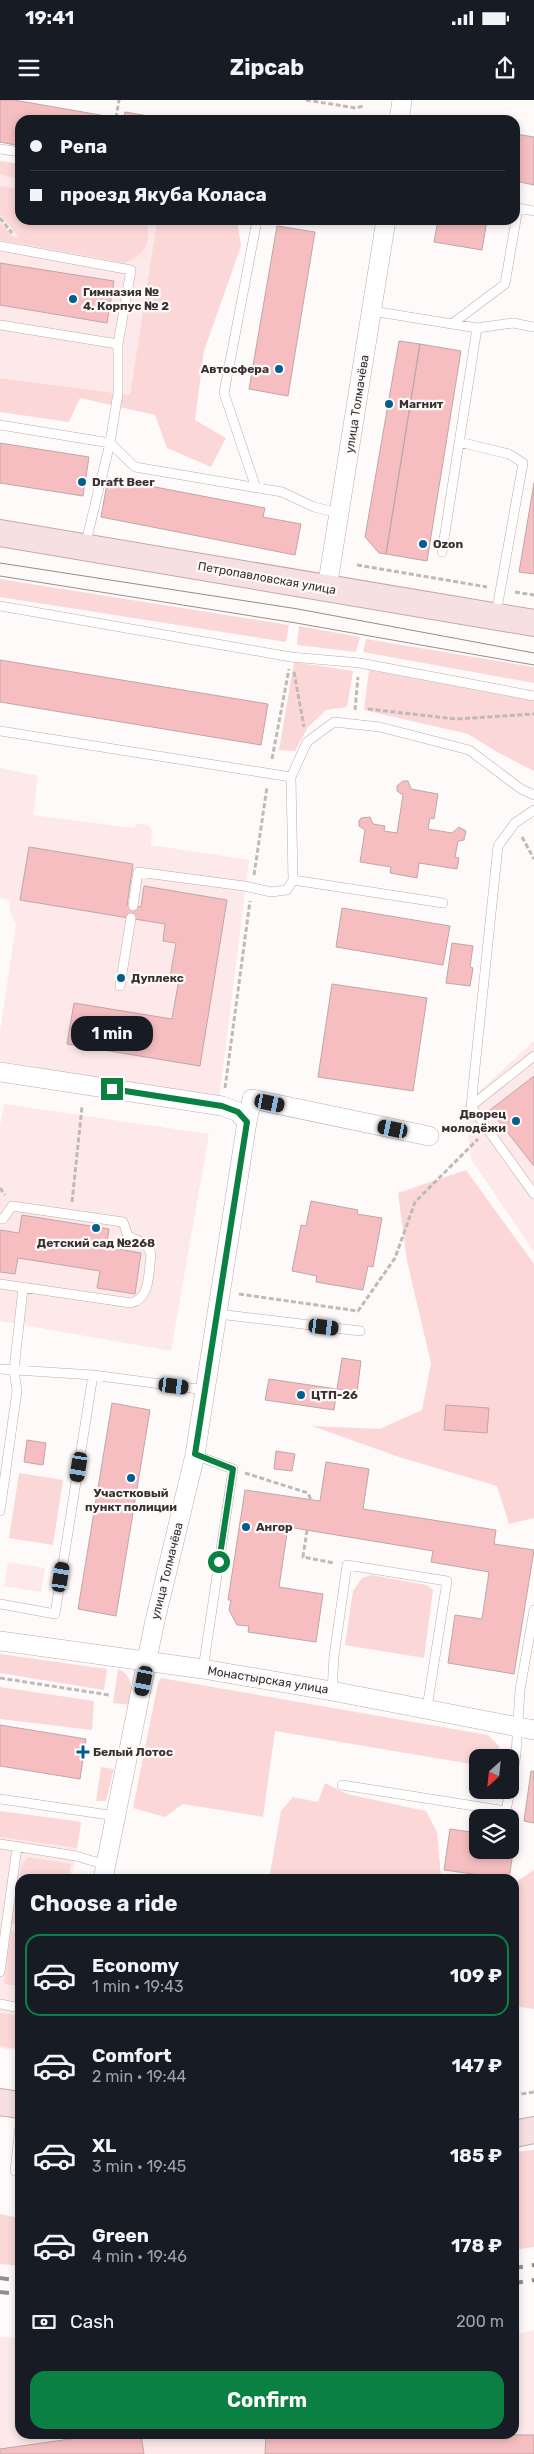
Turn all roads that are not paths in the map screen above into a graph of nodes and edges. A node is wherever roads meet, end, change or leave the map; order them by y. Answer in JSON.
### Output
{"nodes":[{"id":1,"x":402,"y":100,"type":"edge"},
{"id":2,"x":400,"y":115,"type":"edge"},
{"id":3,"x":0,"y":149,"type":"edge"},
{"id":4,"x":15,"y":151,"type":"edge"},
{"id":5,"x":520,"y":208,"type":"edge"},
{"id":6,"x":534,"y":211,"type":"edge"},
{"id":7,"x":257,"y":225,"type":"edge"},
{"id":8,"x":385,"y":225,"type":"edge"},
{"id":9,"x":515,"y":225,"type":"edge"},
{"id":10,"x":0,"y":246,"type":"edge"},
{"id":11,"x":372,"y":311,"type":"junction"},
{"id":12,"x":454,"y":323,"type":"junction"},
{"id":13,"x":0,"y":325,"type":"edge"},
{"id":14,"x":534,"y":327,"type":"edge"},
{"id":15,"x":477,"y":328,"type":"junction"},
{"id":16,"x":118,"y":344,"type":"junction"},
{"id":17,"x":0,"y":425,"type":"edge"},
{"id":18,"x":459,"y":442,"type":"junction"},
{"id":19,"x":110,"y":443,"type":"junction"},
{"id":20,"x":256,"y":488,"type":"junction"},
{"id":21,"x":340,"y":513,"type":"junction"},
{"id":22,"x":0,"y":533,"type":"edge"},
{"id":23,"x":84,"y":547,"type":"junction"},
{"id":24,"x":442,"y":552,"type":"dead end"},
{"id":25,"x":327,"y":588,"type":"junction"},
{"id":26,"x":0,"y":606,"type":"edge"},
{"id":27,"x":495,"y":617,"type":"junction"},
{"id":28,"x":534,"y":623,"type":"edge"},
{"id":29,"x":534,"y":696,"type":"edge"},
{"id":30,"x":0,"y":731,"type":"edge"},
{"id":31,"x":291,"y":777,"type":"junction"},
{"id":32,"x":534,"y":794,"type":"edge"},
{"id":33,"x":534,"y":810,"type":"edge"},
{"id":34,"x":293,"y":880,"type":"junction"},
{"id":35,"x":443,"y":903,"type":"dead end"},
{"id":36,"x":133,"y":906,"type":"dead end"},
{"id":37,"x":131,"y":918,"type":"dead end"},
{"id":38,"x":120,"y":986,"type":"dead end"},
{"id":39,"x":534,"y":1056,"type":"edge"},
{"id":40,"x":0,"y":1072,"type":"edge"},
{"id":41,"x":471,"y":1106,"type":"junction"},
{"id":42,"x":247,"y":1122,"type":"junction"},
{"id":43,"x":429,"y":1136,"type":"dead end"},
{"id":44,"x":534,"y":1194,"type":"edge"},
{"id":45,"x":0,"y":1219,"type":"edge"},
{"id":46,"x":0,"y":1284,"type":"edge"},
{"id":47,"x":23,"y":1288,"type":"junction"},
{"id":48,"x":218,"y":1314,"type":"junction"},
{"id":49,"x":360,"y":1331,"type":"dead end"},
{"id":50,"x":0,"y":1369,"type":"edge"},
{"id":51,"x":14,"y":1370,"type":"junction"},
{"id":52,"x":93,"y":1375,"type":"junction"},
{"id":53,"x":206,"y":1390,"type":"junction"},
{"id":54,"x":195,"y":1454,"type":"junction"},
{"id":55,"x":0,"y":1511,"type":"edge"},
{"id":56,"x":0,"y":1604,"type":"edge"},
{"id":57,"x":534,"y":1610,"type":"edge"},
{"id":58,"x":0,"y":1641,"type":"edge"},
{"id":59,"x":148,"y":1662,"type":"junction"},
{"id":60,"x":202,"y":1669,"type":"junction"},
{"id":61,"x":332,"y":1691,"type":"junction"},
{"id":62,"x":427,"y":1708,"type":"junction"},
{"id":63,"x":526,"y":1728,"type":"edge"},
{"id":64,"x":518,"y":1749,"type":"edge"},
{"id":65,"x":342,"y":1785,"type":"dead end"},
{"id":66,"x":0,"y":1799,"type":"edge"},
{"id":67,"x":508,"y":1799,"type":"edge"},
{"id":68,"x":116,"y":1816,"type":"junction"},
{"id":69,"x":0,"y":1844,"type":"edge"},
{"id":70,"x":17,"y":1846,"type":"junction"},
{"id":71,"x":104,"y":1872,"type":"edge"},
{"id":72,"x":0,"y":1972,"type":"edge"},
{"id":73,"x":0,"y":2004,"type":"edge"},
{"id":74,"x":15,"y":2007,"type":"edge"},
{"id":75,"x":0,"y":2102,"type":"edge"},
{"id":76,"x":15,"y":2104,"type":"edge"},
{"id":77,"x":534,"y":2130,"type":"edge"},
{"id":78,"x":519,"y":2133,"type":"edge"}],
"edges":[{"from":1,"to":2,"type":"street"},
{"from":3,"to":4,"type":"lane"},
{"from":5,"to":6,"type":"lane"},
{"from":7,"to":20,"type":"lane"},
{"from":8,"to":11,"type":"street","name":"улица Толмачёва"},
{"from":9,"to":12,"type":"lane"},
{"from":10,"to":16,"type":"lane"},
{"from":11,"to":12,"type":"lane"},
{"from":11,"to":21,"type":"street","name":"улица Толмачёва"},
{"from":12,"to":15,"type":"lane"},
{"from":13,"to":16,"type":"lane"},
{"from":14,"to":15,"type":"lane"},
{"from":15,"to":18,"type":"lane"},
{"from":16,"to":19,"type":"lane"},
{"from":17,"to":19,"type":"lane"},
{"from":18,"to":24,"type":"lane"},
{"from":18,"to":27,"type":"lane"},
{"from":19,"to":20,"type":"lane"},
{"from":19,"to":23,"type":"lane"},
{"from":20,"to":21,"type":"lane"},
{"from":21,"to":25,"type":"street","name":"улица Толмачёва"},
{"from":22,"to":23,"type":"street","name":"Петропавловская улица"},
{"from":23,"to":25,"type":"street","name":"Петропавловская улица"},
{"from":25,"to":27,"type":"street","name":"Петропавловская улица"},
{"from":26,"to":29,"type":"lane"},
{"from":27,"to":28,"type":"street","name":"Петропавловская улица"},
{"from":30,"to":31,"type":"lane"},
{"from":31,"to":32,"type":"lane"},
{"from":31,"to":34,"type":"lane"},
{"from":33,"to":41,"type":"lane"},
{"from":34,"to":35,"type":"lane"},
{"from":34,"to":36,"type":"lane"},
{"from":37,"to":38,"type":"lane"},
{"from":39,"to":41,"type":"lane"},
{"from":40,"to":42,"type":"street"},
{"from":41,"to":44,"type":"lane"},
{"from":42,"to":43,"type":"street","name":"улица Толмачёва"},
{"from":42,"to":48,"type":"street","name":"улица Толмачёва"},
{"from":45,"to":47,"type":"lane"},
{"from":46,"to":47,"type":"lane"},
{"from":47,"to":51,"type":"lane"},
{"from":48,"to":49,"type":"lane"},
{"from":48,"to":53,"type":"street","name":"улица Толмачёва"},
{"from":50,"to":51,"type":"lane"},
{"from":51,"to":52,"type":"lane"},
{"from":51,"to":55,"type":"lane"},
{"from":52,"to":53,"type":"lane"},
{"from":52,"to":56,"type":"lane"},
{"from":53,"to":54,"type":"street","name":"улица Толмачёва"},
{"from":54,"to":59,"type":"street","name":"улица Толмачёва"},
{"from":54,"to":60,"type":"lane"},
{"from":57,"to":63,"type":"lane"},
{"from":58,"to":59,"type":"street","name":"Монастырская улица"},
{"from":59,"to":60,"type":"street","name":"Монастырская улица"},
{"from":59,"to":68,"type":"street","name":"улица Толмачёва"},
{"from":60,"to":61,"type":"street","name":"Монастырская улица"},
{"from":61,"to":62,"type":"street","name":"Монастырская улица"},
{"from":61,"to":62,"type":"lane"},
{"from":62,"to":63,"type":"street","name":"Монастырская улица"},
{"from":63,"to":64,"type":"lane"},
{"from":65,"to":67,"type":"lane"},
{"from":66,"to":68,"type":"lane"},
{"from":68,"to":71,"type":"street","name":"улица Толмачёва"},
{"from":69,"to":70,"type":"lane"},
{"from":70,"to":71,"type":"lane"},
{"from":70,"to":72,"type":"lane"},
{"from":73,"to":74,"type":"lane"},
{"from":75,"to":76,"type":"street"},
{"from":77,"to":78,"type":"street"}]}
